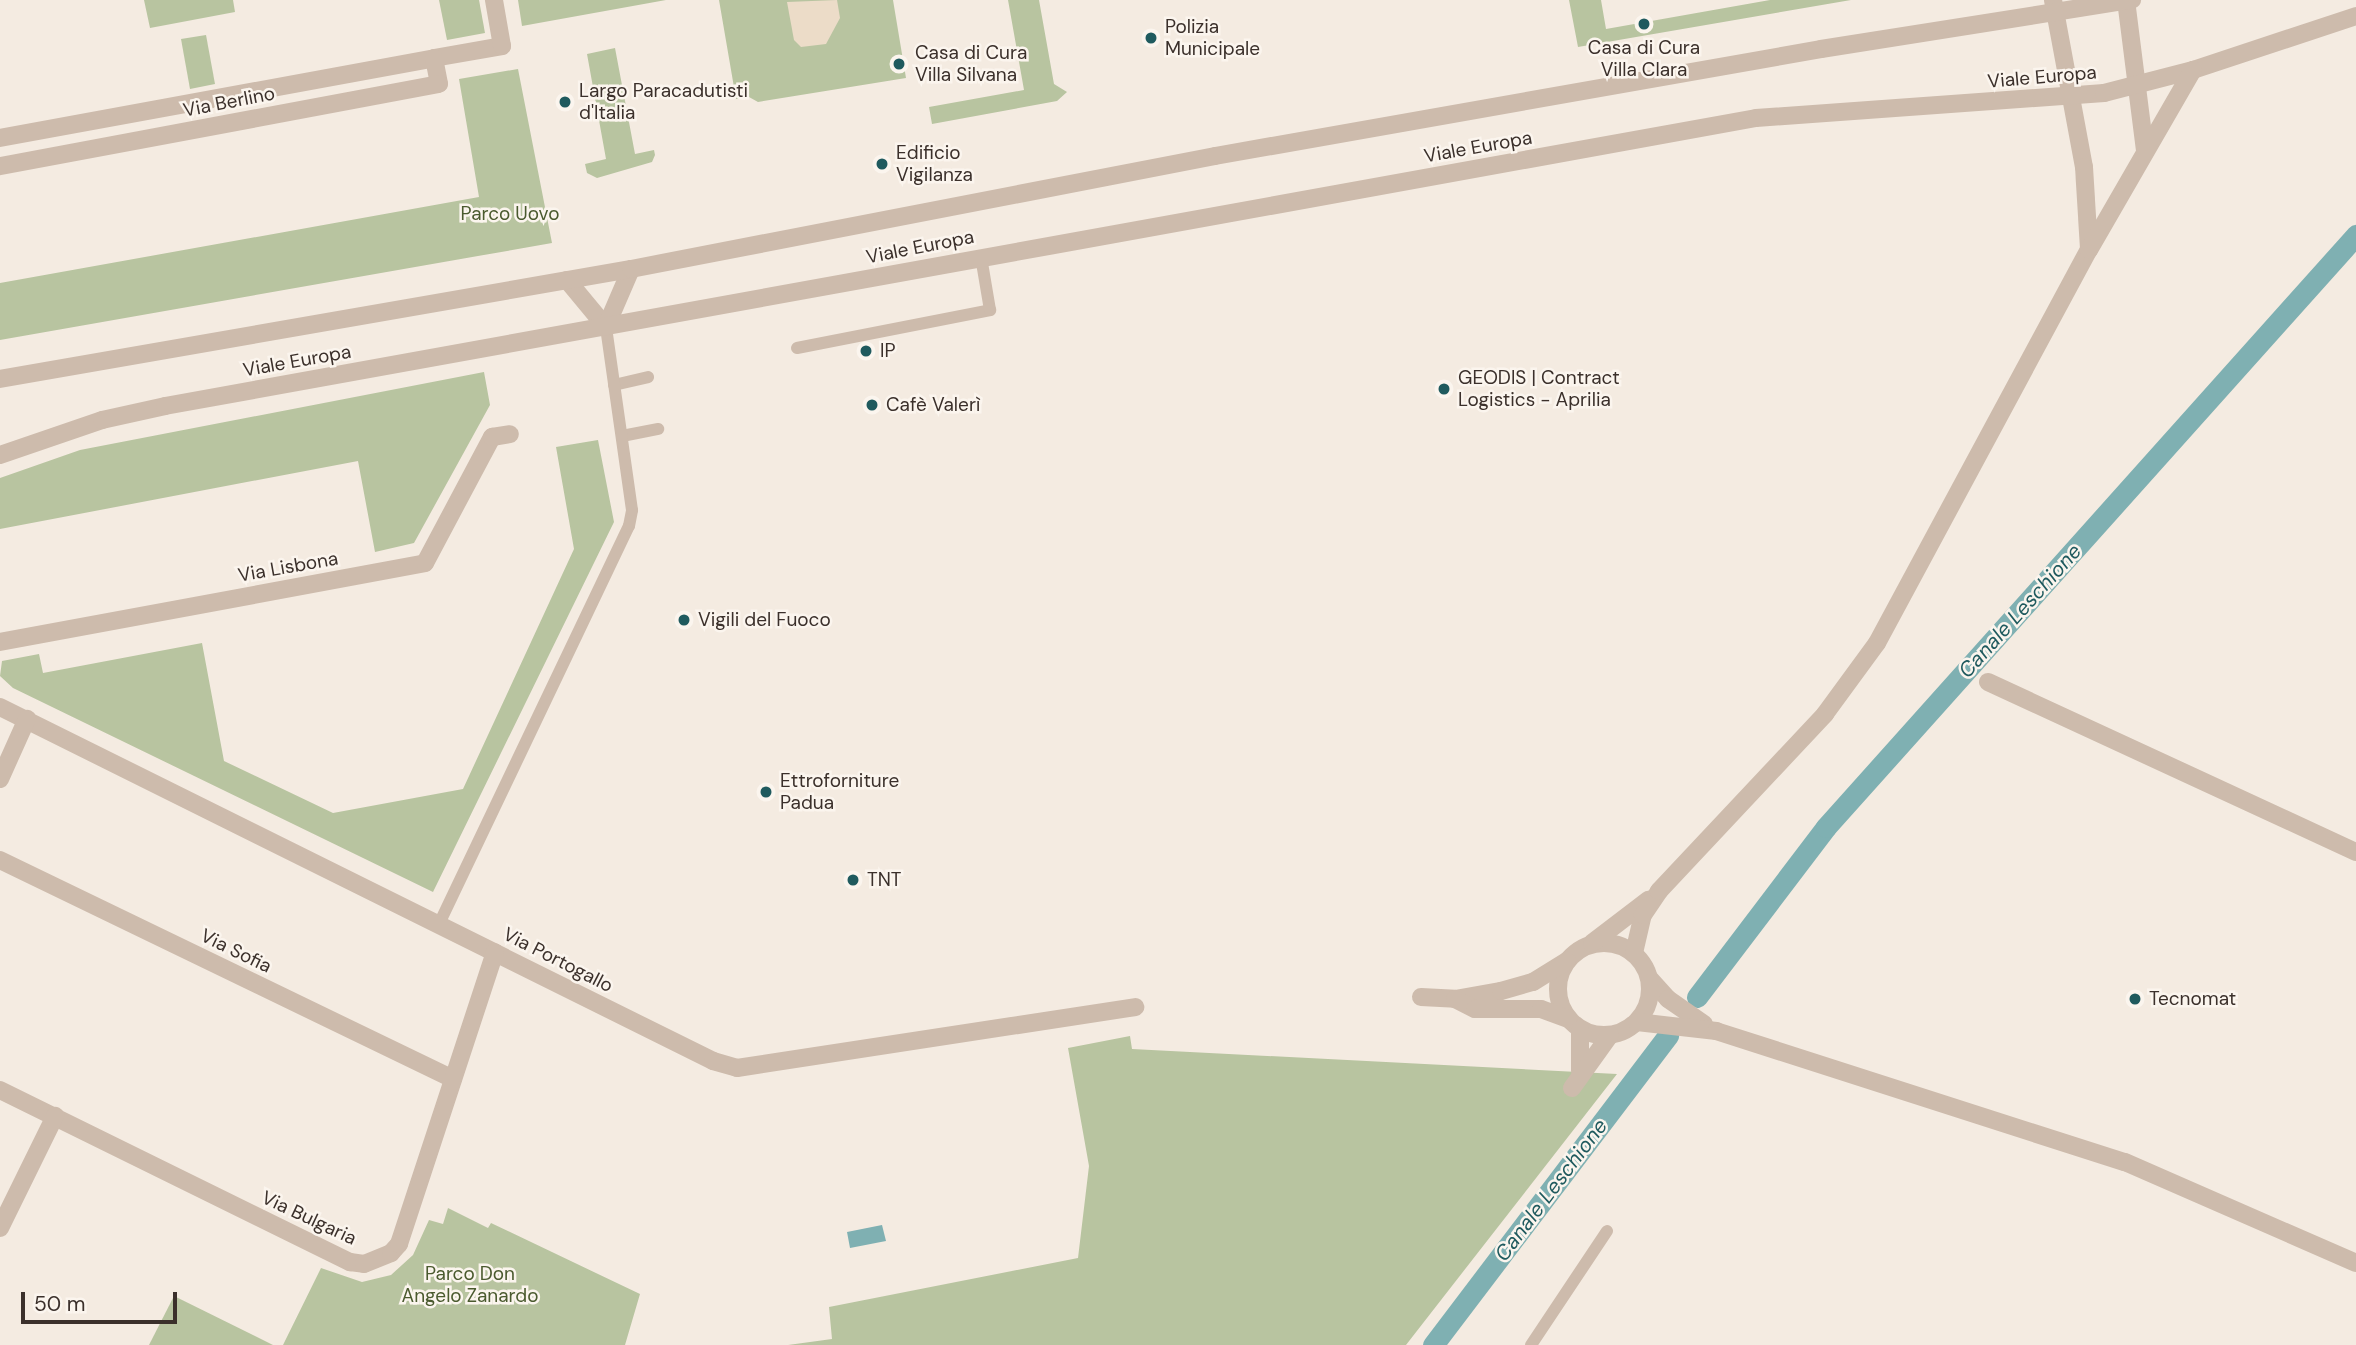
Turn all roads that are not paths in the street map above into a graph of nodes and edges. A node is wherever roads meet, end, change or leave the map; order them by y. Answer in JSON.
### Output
{"nodes":[{"id":1,"x":494,"y":0,"type":"edge"},
{"id":2,"x":2128,"y":0,"type":"edge"},
{"id":3,"x":2055,"y":6,"type":"edge"},
{"id":4,"x":2356,"y":16,"type":"edge"},
{"id":5,"x":434,"y":58,"type":"junction"},
{"id":6,"x":2193,"y":70,"type":"junction"},
{"id":7,"x":2137,"y":85,"type":"junction"},
{"id":8,"x":2072,"y":98,"type":"junction"},
{"id":9,"x":0,"y":138,"type":"edge"},
{"id":10,"x":2145,"y":151,"type":"junction"},
{"id":11,"x":0,"y":166,"type":"edge"},
{"id":12,"x":2089,"y":250,"type":"junction"},
{"id":13,"x":981,"y":257,"type":"junction"},
{"id":14,"x":631,"y":269,"type":"junction"},
{"id":15,"x":567,"y":280,"type":"junction"},
{"id":16,"x":606,"y":327,"type":"junction"},
{"id":17,"x":797,"y":348,"type":"dead end"},
{"id":18,"x":648,"y":377,"type":"dead end"},
{"id":19,"x":0,"y":379,"type":"edge"},
{"id":20,"x":614,"y":385,"type":"junction"},
{"id":21,"x":658,"y":429,"type":"dead end"},
{"id":22,"x":510,"y":434,"type":"dead end"},
{"id":23,"x":622,"y":436,"type":"junction"},
{"id":24,"x":0,"y":455,"type":"edge"},
{"id":25,"x":0,"y":642,"type":"edge"},
{"id":26,"x":1988,"y":682,"type":"dead end"},
{"id":27,"x":0,"y":708,"type":"edge"},
{"id":28,"x":27,"y":719,"type":"junction"},
{"id":29,"x":0,"y":779,"type":"edge"},
{"id":30,"x":2356,"y":852,"type":"edge"},
{"id":31,"x":0,"y":860,"type":"edge"},
{"id":32,"x":1659,"y":891,"type":"junction"},
{"id":33,"x":439,"y":924,"type":"junction"},
{"id":34,"x":1592,"y":943,"type":"junction"},
{"id":35,"x":495,"y":952,"type":"junction"},
{"id":36,"x":1634,"y":953,"type":"junction"},
{"id":37,"x":1567,"y":961,"type":"junction"},
{"id":38,"x":1650,"y":979,"type":"junction"},
{"id":39,"x":1421,"y":997,"type":"dead end"},
{"id":40,"x":1455,"y":999,"type":"junction"},
{"id":41,"x":1135,"y":1007,"type":"dead end"},
{"id":42,"x":1637,"y":1022,"type":"junction"},
{"id":43,"x":1574,"y":1024,"type":"junction"},
{"id":44,"x":1716,"y":1031,"type":"junction"},
{"id":45,"x":1610,"y":1035,"type":"junction"},
{"id":46,"x":1580,"y":1071,"type":"junction"},
{"id":47,"x":453,"y":1079,"type":"junction"},
{"id":48,"x":1572,"y":1088,"type":"dead end"},
{"id":49,"x":0,"y":1090,"type":"edge"},
{"id":50,"x":55,"y":1116,"type":"junction"},
{"id":51,"x":0,"y":1228,"type":"edge"},
{"id":52,"x":1607,"y":1231,"type":"dead end"},
{"id":53,"x":2356,"y":1263,"type":"edge"},
{"id":54,"x":1531,"y":1345,"type":"edge"}],
"edges":[{"from":1,"to":5,"type":"street","name":"Via Berlino"},
{"from":2,"to":3,"type":"street","name":"Viale Europa"},
{"from":2,"to":7,"type":"street"},
{"from":3,"to":8,"type":"street"},
{"from":3,"to":14,"type":"street","name":"Viale Europa"},
{"from":4,"to":6,"type":"street","name":"Viale Europa"},
{"from":5,"to":9,"type":"street","name":"Via Berlino"},
{"from":5,"to":11,"type":"street","name":"Via Berlino"},
{"from":6,"to":7,"type":"street","name":"Viale Europa"},
{"from":6,"to":10,"type":"street"},
{"from":7,"to":8,"type":"street","name":"Viale Europa"},
{"from":7,"to":10,"type":"street"},
{"from":8,"to":12,"type":"street"},
{"from":8,"to":13,"type":"street","name":"Viale Europa"},
{"from":10,"to":12,"type":"street"},
{"from":12,"to":32,"type":"street"},
{"from":13,"to":16,"type":"street","name":"Viale Europa"},
{"from":13,"to":17,"type":"lane"},
{"from":14,"to":15,"type":"street","name":"Viale Europa"},
{"from":14,"to":16,"type":"street"},
{"from":15,"to":16,"type":"street"},
{"from":15,"to":19,"type":"street","name":"Viale Europa"},
{"from":16,"to":20,"type":"lane"},
{"from":16,"to":24,"type":"street","name":"Viale Europa"},
{"from":18,"to":20,"type":"lane"},
{"from":20,"to":23,"type":"lane"},
{"from":21,"to":23,"type":"lane"},
{"from":22,"to":25,"type":"street","name":"Via Lisbona"},
{"from":23,"to":33,"type":"lane"},
{"from":26,"to":30,"type":"street"},
{"from":27,"to":28,"type":"street","name":"Via Portogallo"},
{"from":28,"to":29,"type":"street"},
{"from":28,"to":33,"type":"street","name":"Via Portogallo"},
{"from":31,"to":47,"type":"street","name":"Via Sofia"},
{"from":32,"to":34,"type":"street"},
{"from":32,"to":36,"type":"street"},
{"from":33,"to":35,"type":"street","name":"Via Portogallo"},
{"from":34,"to":36,"type":"street"},
{"from":34,"to":37,"type":"street"},
{"from":35,"to":41,"type":"street","name":"Via Portogallo"},
{"from":35,"to":47,"type":"street","name":"Via Bulgaria"},
{"from":36,"to":38,"type":"street"},
{"from":37,"to":40,"type":"street"},
{"from":37,"to":43,"type":"street"},
{"from":38,"to":42,"type":"street"},
{"from":38,"to":44,"type":"street"},
{"from":39,"to":40,"type":"street"},
{"from":40,"to":43,"type":"street"},
{"from":42,"to":44,"type":"street"},
{"from":42,"to":45,"type":"street"},
{"from":43,"to":45,"type":"street"},
{"from":43,"to":46,"type":"street"},
{"from":44,"to":53,"type":"street"},
{"from":45,"to":46,"type":"street"},
{"from":46,"to":48,"type":"street"},
{"from":47,"to":50,"type":"street","name":"Via Bulgaria"},
{"from":49,"to":50,"type":"street","name":"Via Bulgaria"},
{"from":50,"to":51,"type":"street"},
{"from":52,"to":54,"type":"lane"}]}
